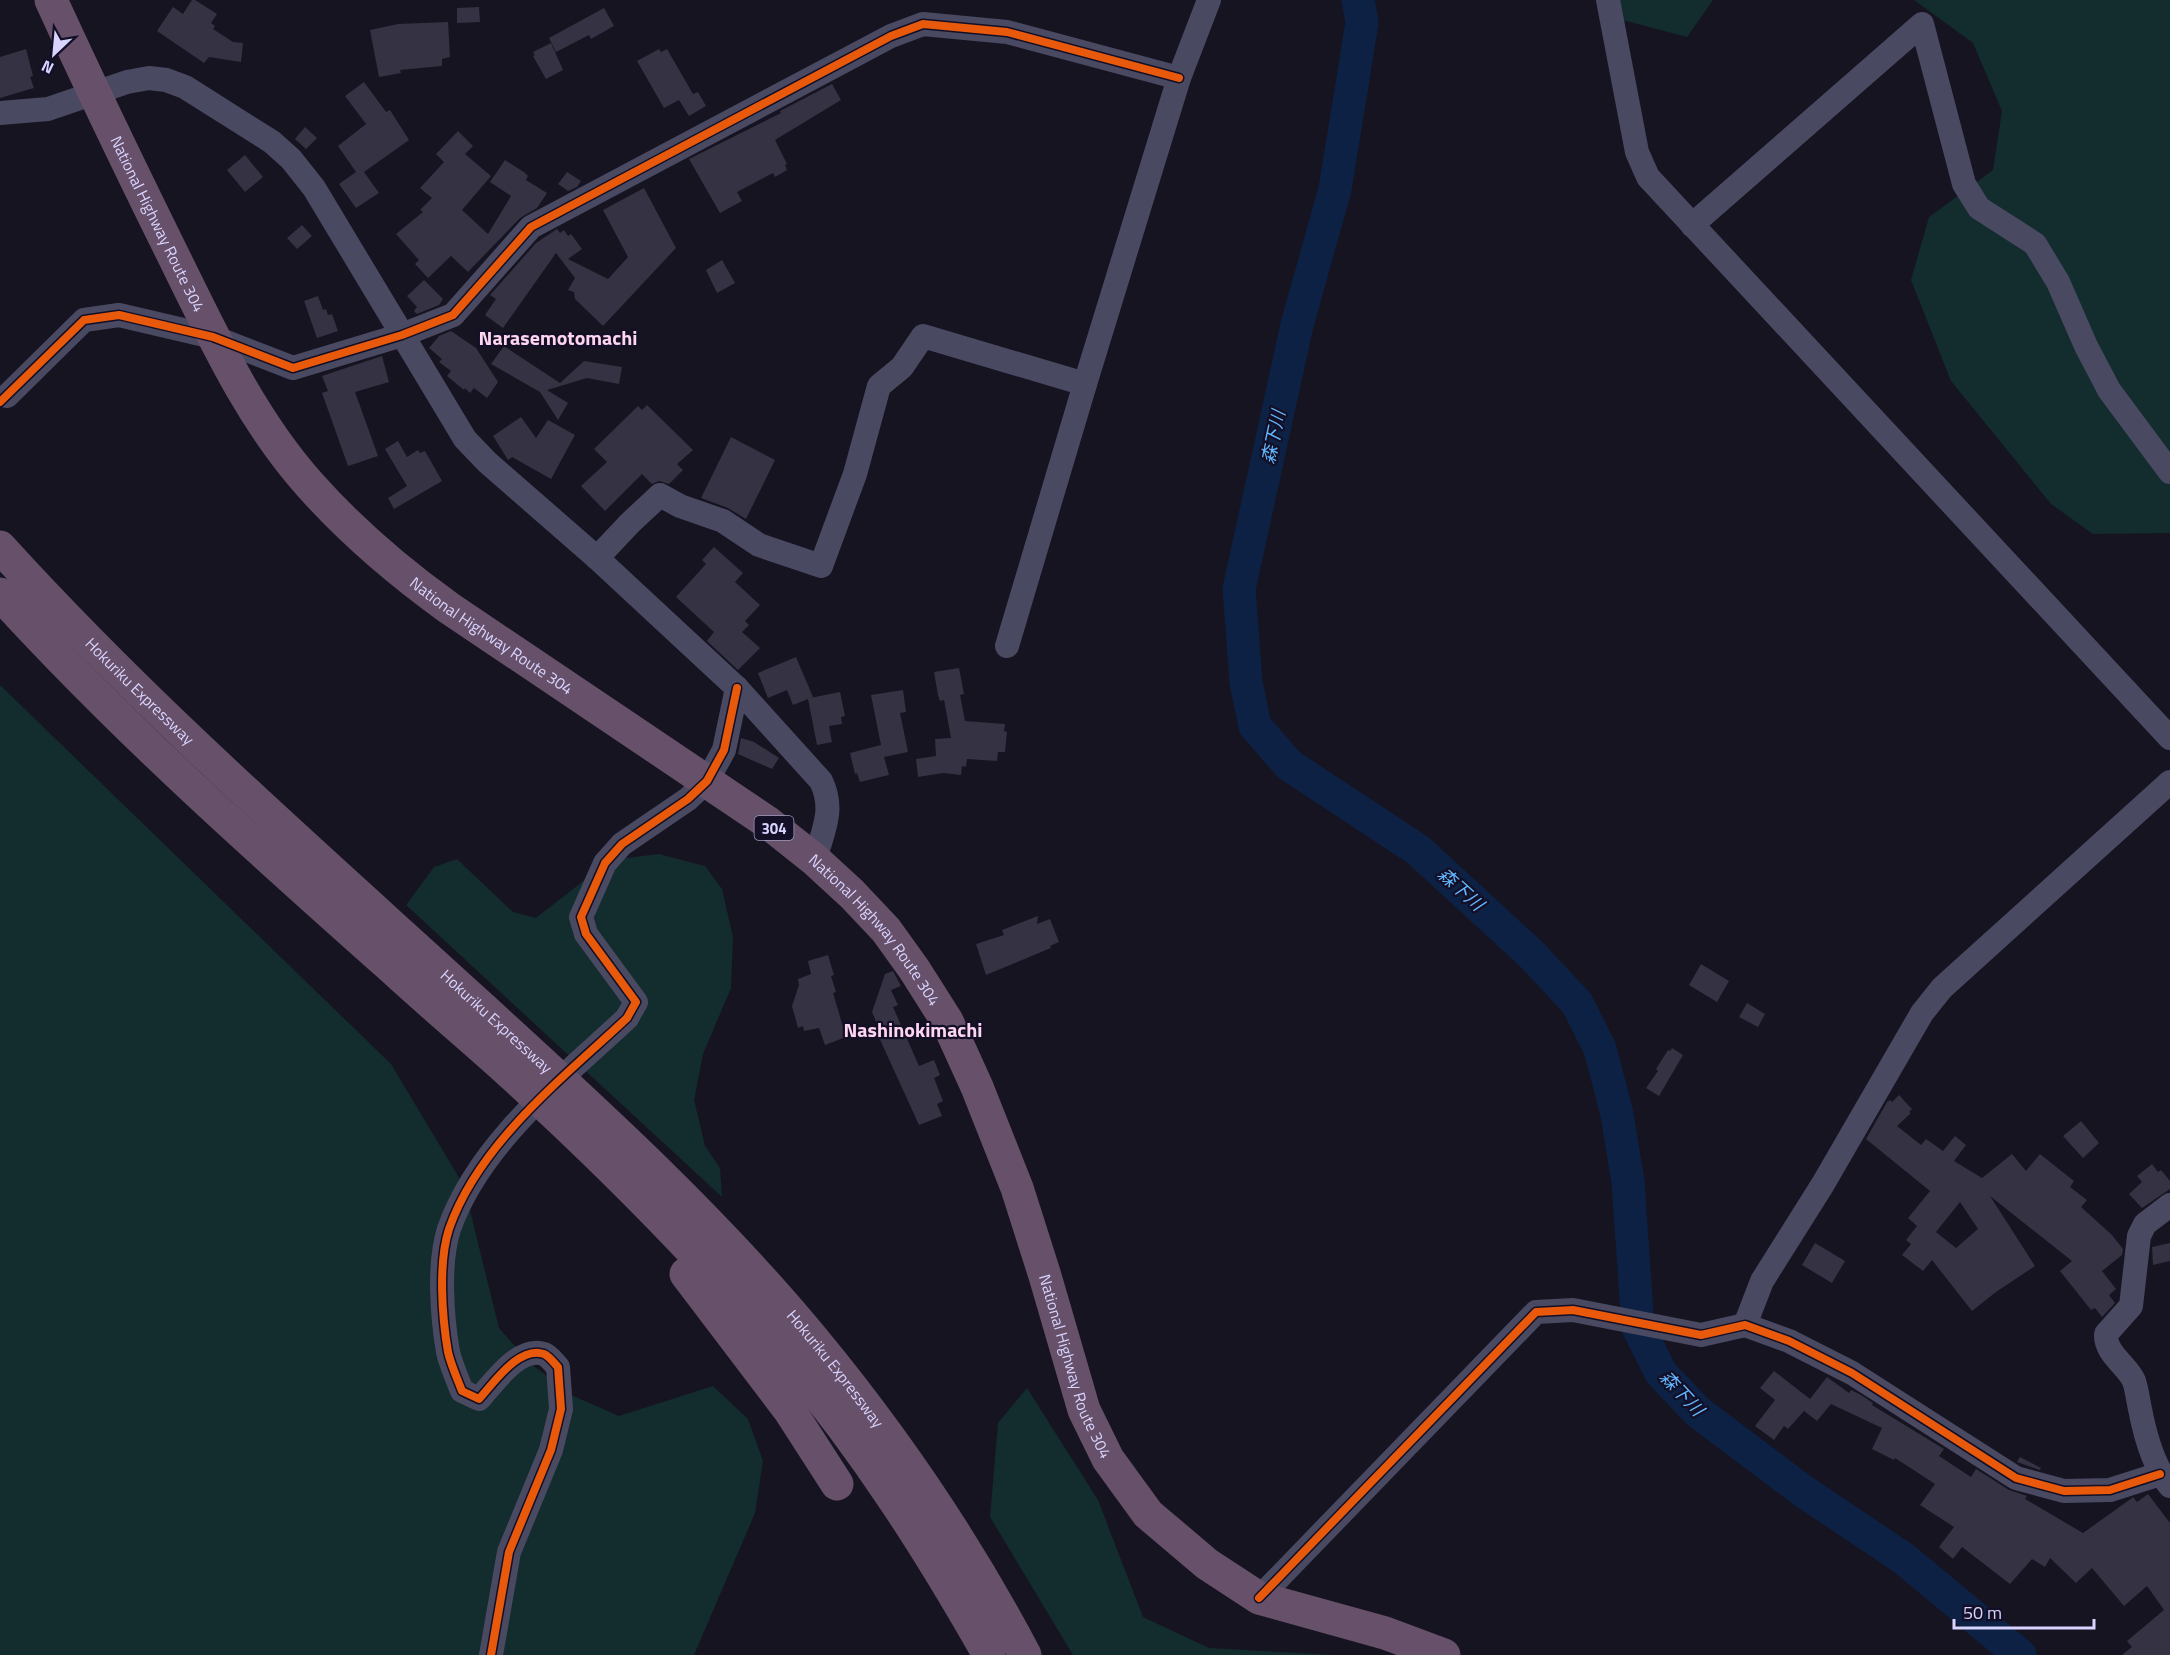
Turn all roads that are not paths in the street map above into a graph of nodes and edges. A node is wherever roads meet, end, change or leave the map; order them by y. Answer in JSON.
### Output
{"nodes":[{"id":1,"x":51,"y":0,"type":"edge"},
{"id":2,"x":1209,"y":0,"type":"edge"},
{"id":3,"x":1608,"y":0,"type":"edge"},
{"id":4,"x":1179,"y":78,"type":"junction"},
{"id":5,"x":94,"y":93,"type":"junction"},
{"id":6,"x":0,"y":113,"type":"edge"},
{"id":7,"x":1692,"y":225,"type":"junction"},
{"id":8,"x":402,"y":335,"type":"junction"},
{"id":9,"x":213,"y":337,"type":"junction"},
{"id":10,"x":1085,"y":384,"type":"junction"},
{"id":11,"x":7,"y":396,"type":"dead end"},
{"id":12,"x":2170,"y":472,"type":"edge"},
{"id":13,"x":0,"y":547,"type":"edge"},
{"id":14,"x":597,"y":558,"type":"junction"},
{"id":15,"x":0,"y":594,"type":"edge"},
{"id":16,"x":1007,"y":646,"type":"dead end"},
{"id":17,"x":737,"y":688,"type":"junction"},
{"id":18,"x":2170,"y":738,"type":"edge"},
{"id":19,"x":707,"y":781,"type":"junction"},
{"id":20,"x":2170,"y":782,"type":"edge"},
{"id":21,"x":815,"y":860,"type":"junction"},
{"id":22,"x":394,"y":970,"type":"junction"},
{"id":23,"x":2170,"y":1205,"type":"edge"},
{"id":24,"x":1745,"y":1325,"type":"junction"},
{"id":25,"x":2165,"y":1480,"type":"edge"},
{"id":26,"x":837,"y":1484,"type":"dead end"},
{"id":27,"x":977,"y":1568,"type":"junction"},
{"id":28,"x":1259,"y":1598,"type":"junction"},
{"id":29,"x":491,"y":1655,"type":"edge"},
{"id":30,"x":989,"y":1655,"type":"edge"},
{"id":31,"x":1025,"y":1655,"type":"edge"},
{"id":32,"x":1035,"y":1655,"type":"edge"},
{"id":33,"x":1444,"y":1655,"type":"edge"}],
"edges":[{"from":1,"to":5,"type":"highway","name":"National Highway Route 304","number":"304"},
{"from":2,"to":4,"type":"street"},
{"from":3,"to":7,"type":"street"},
{"from":4,"to":8,"type":"street"},
{"from":4,"to":10,"type":"street"},
{"from":5,"to":6,"type":"street"},
{"from":5,"to":8,"type":"street"},
{"from":5,"to":9,"type":"highway","name":"National Highway Route 304","number":"304"},
{"from":7,"to":12,"type":"street"},
{"from":7,"to":18,"type":"street"},
{"from":8,"to":9,"type":"street"},
{"from":8,"to":14,"type":"street"},
{"from":9,"to":11,"type":"street"},
{"from":9,"to":19,"type":"highway","name":"National Highway Route 304","number":"304"},
{"from":10,"to":14,"type":"street"},
{"from":10,"to":16,"type":"street"},
{"from":13,"to":27,"type":"highway","name":"Hokuriku Expressway"},
{"from":14,"to":17,"type":"street"},
{"from":15,"to":22,"type":"highway","name":"Hokuriku Expressway"},
{"from":17,"to":19,"type":"street"},
{"from":17,"to":21,"type":"street"},
{"from":19,"to":21,"type":"highway","name":"National Highway Route 304","number":"304"},
{"from":19,"to":29,"type":"street"},
{"from":20,"to":24,"type":"street"},
{"from":21,"to":28,"type":"highway","name":"National Highway Route 304","number":"304"},
{"from":22,"to":26,"type":"highway"},
{"from":22,"to":30,"type":"highway","name":"Hokuriku Expressway"},
{"from":23,"to":25,"type":"street"},
{"from":24,"to":25,"type":"street"},
{"from":24,"to":28,"type":"street"},
{"from":27,"to":31,"type":"highway","name":"Hokuriku Expressway"},
{"from":27,"to":32,"type":"highway"},
{"from":28,"to":33,"type":"highway","name":"National Highway Route 304","number":"304"}]}
